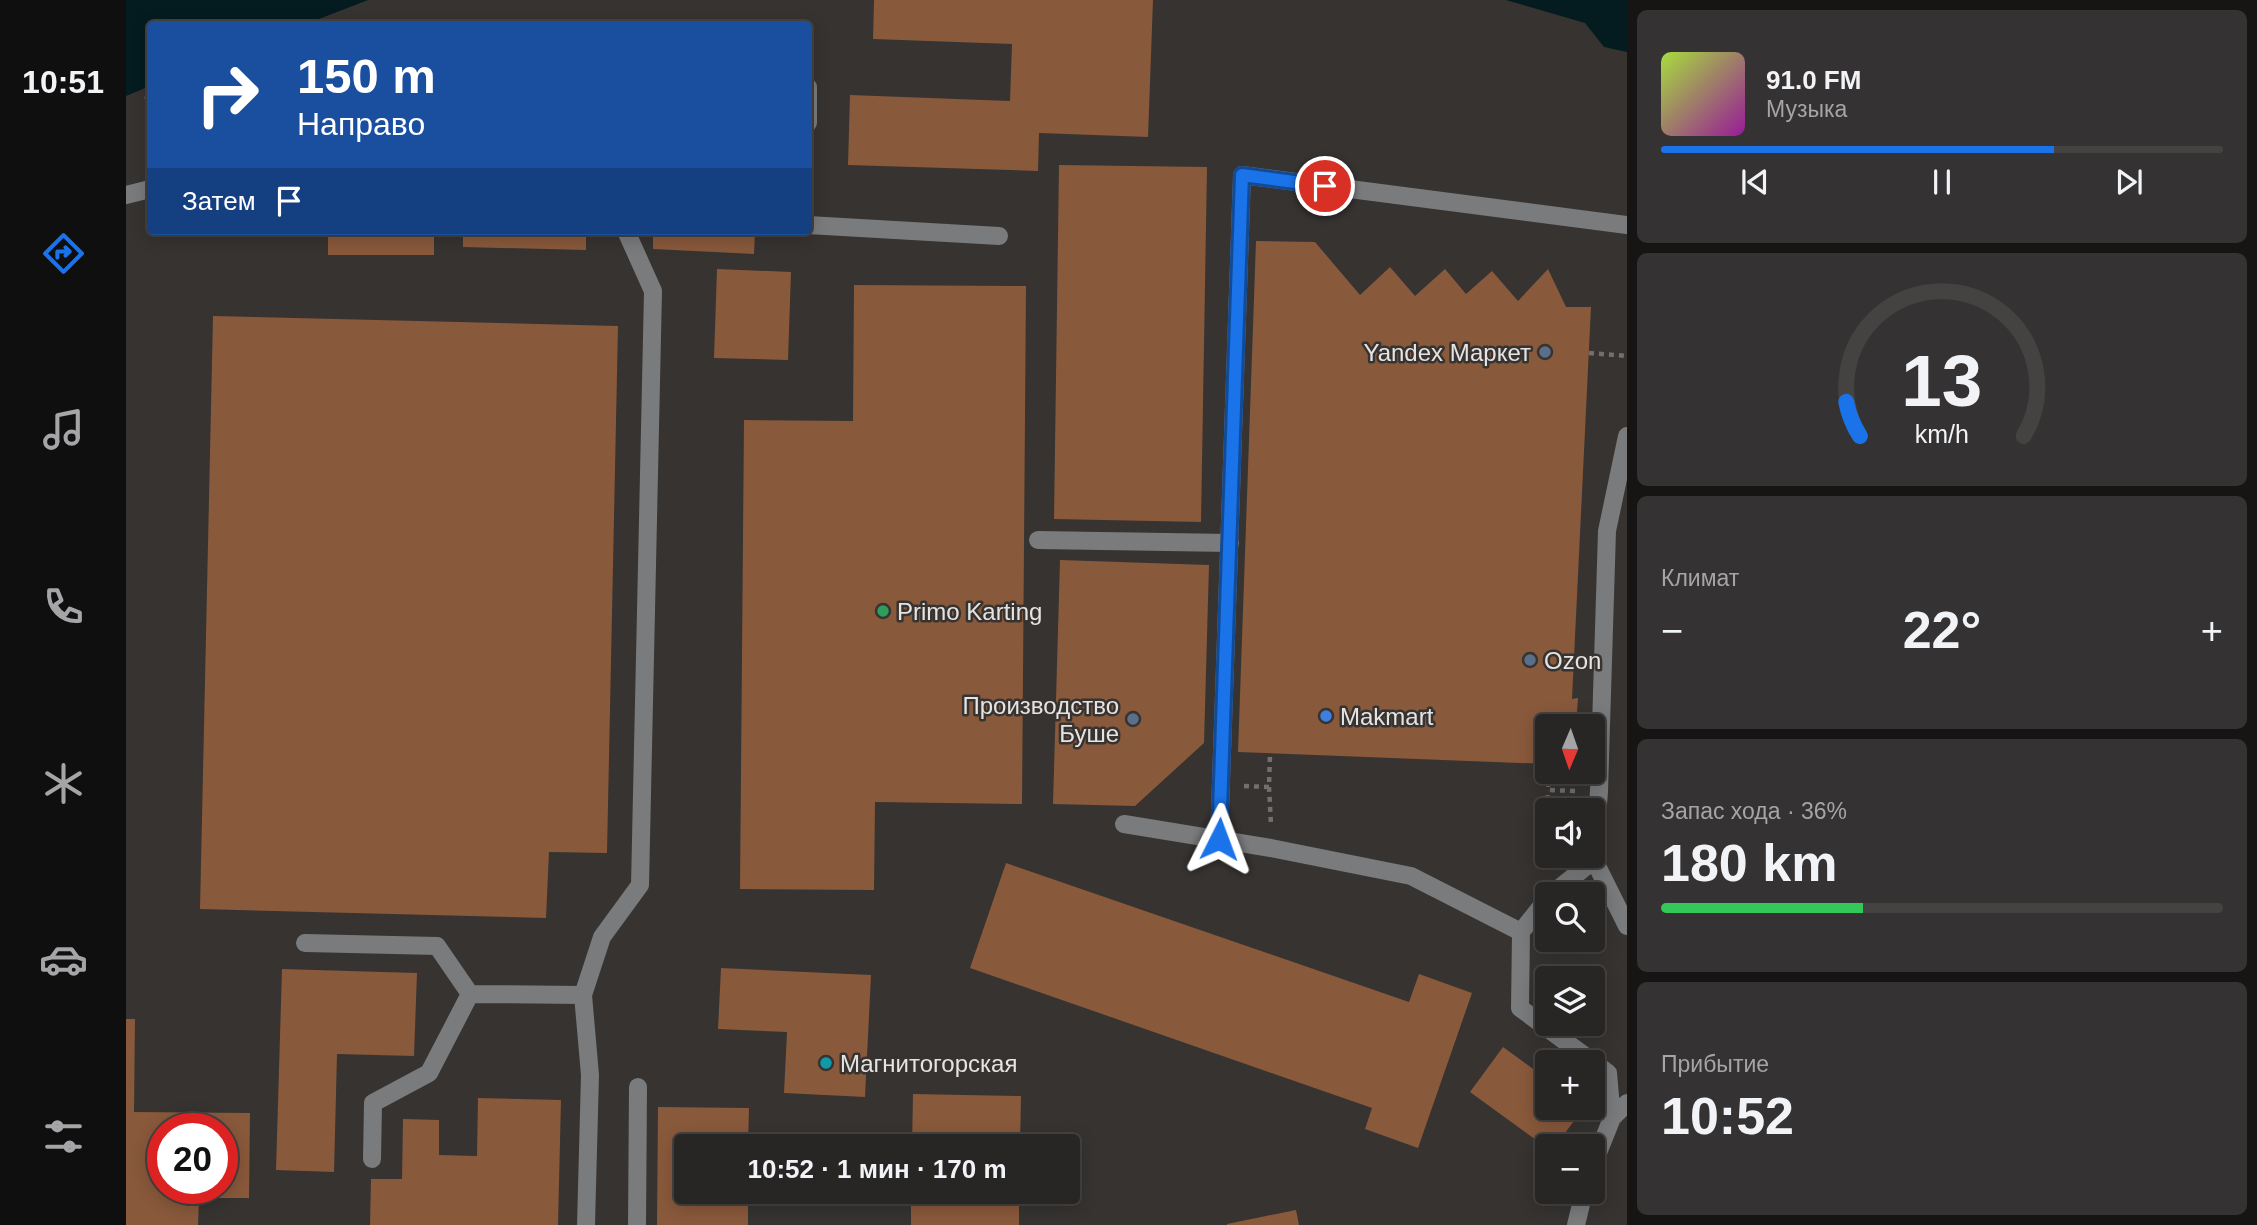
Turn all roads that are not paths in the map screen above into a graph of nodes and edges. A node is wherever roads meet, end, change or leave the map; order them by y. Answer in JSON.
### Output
{"nodes":[{"id":1,"x":147,"y":190,"type":"edge"},
{"id":2,"x":126,"y":195,"type":"edge"},
{"id":3,"x":812,"y":225,"type":"edge"},
{"id":4,"x":1627,"y":225,"type":"edge"},
{"id":5,"x":628,"y":235,"type":"edge"},
{"id":6,"x":999,"y":236,"type":"dead end"},
{"id":7,"x":1627,"y":436,"type":"edge"},
{"id":8,"x":1038,"y":540,"type":"dead end"},
{"id":9,"x":1230,"y":543,"type":"junction"},
{"id":10,"x":1598,"y":798,"type":"edge"},
{"id":11,"x":1124,"y":824,"type":"dead end"},
{"id":12,"x":1219,"y":839,"type":"junction"},
{"id":13,"x":1584,"y":868,"type":"edge"},
{"id":14,"x":1598,"y":868,"type":"edge"},
{"id":15,"x":1567,"y":882,"type":"edge"},
{"id":16,"x":1535,"y":914,"type":"edge"},
{"id":17,"x":1627,"y":926,"type":"edge"},
{"id":18,"x":1521,"y":932,"type":"junction"},
{"id":19,"x":305,"y":943,"type":"dead end"},
{"id":20,"x":470,"y":994,"type":"junction"},
{"id":21,"x":583,"y":995,"type":"junction"},
{"id":22,"x":638,"y":1087,"type":"dead end"},
{"id":23,"x":1627,"y":1103,"type":"edge"},
{"id":24,"x":1612,"y":1118,"type":"junction"},
{"id":25,"x":1605,"y":1136,"type":"edge"},
{"id":26,"x":372,"y":1159,"type":"dead end"},
{"id":27,"x":1581,"y":1204,"type":"edge"},
{"id":28,"x":586,"y":1225,"type":"edge"},
{"id":29,"x":637,"y":1225,"type":"edge"},
{"id":30,"x":1576,"y":1225,"type":"edge"}],
"edges":[{"from":1,"to":2,"type":"lane"},
{"from":3,"to":6,"type":"lane"},
{"from":4,"to":9,"type":"lane"},
{"from":5,"to":21,"type":"lane"},
{"from":7,"to":10,"type":"lane"},
{"from":8,"to":9,"type":"lane"},
{"from":9,"to":12,"type":"lane"},
{"from":11,"to":12,"type":"lane"},
{"from":12,"to":18,"type":"lane"},
{"from":13,"to":15,"type":"lane"},
{"from":14,"to":17,"type":"lane"},
{"from":16,"to":18,"type":"lane"},
{"from":18,"to":24,"type":"lane"},
{"from":19,"to":20,"type":"lane"},
{"from":20,"to":21,"type":"lane"},
{"from":20,"to":26,"type":"lane"},
{"from":21,"to":28,"type":"lane"},
{"from":22,"to":29,"type":"lane"},
{"from":23,"to":24,"type":"lane"},
{"from":24,"to":25,"type":"lane"},
{"from":27,"to":30,"type":"lane"}]}
